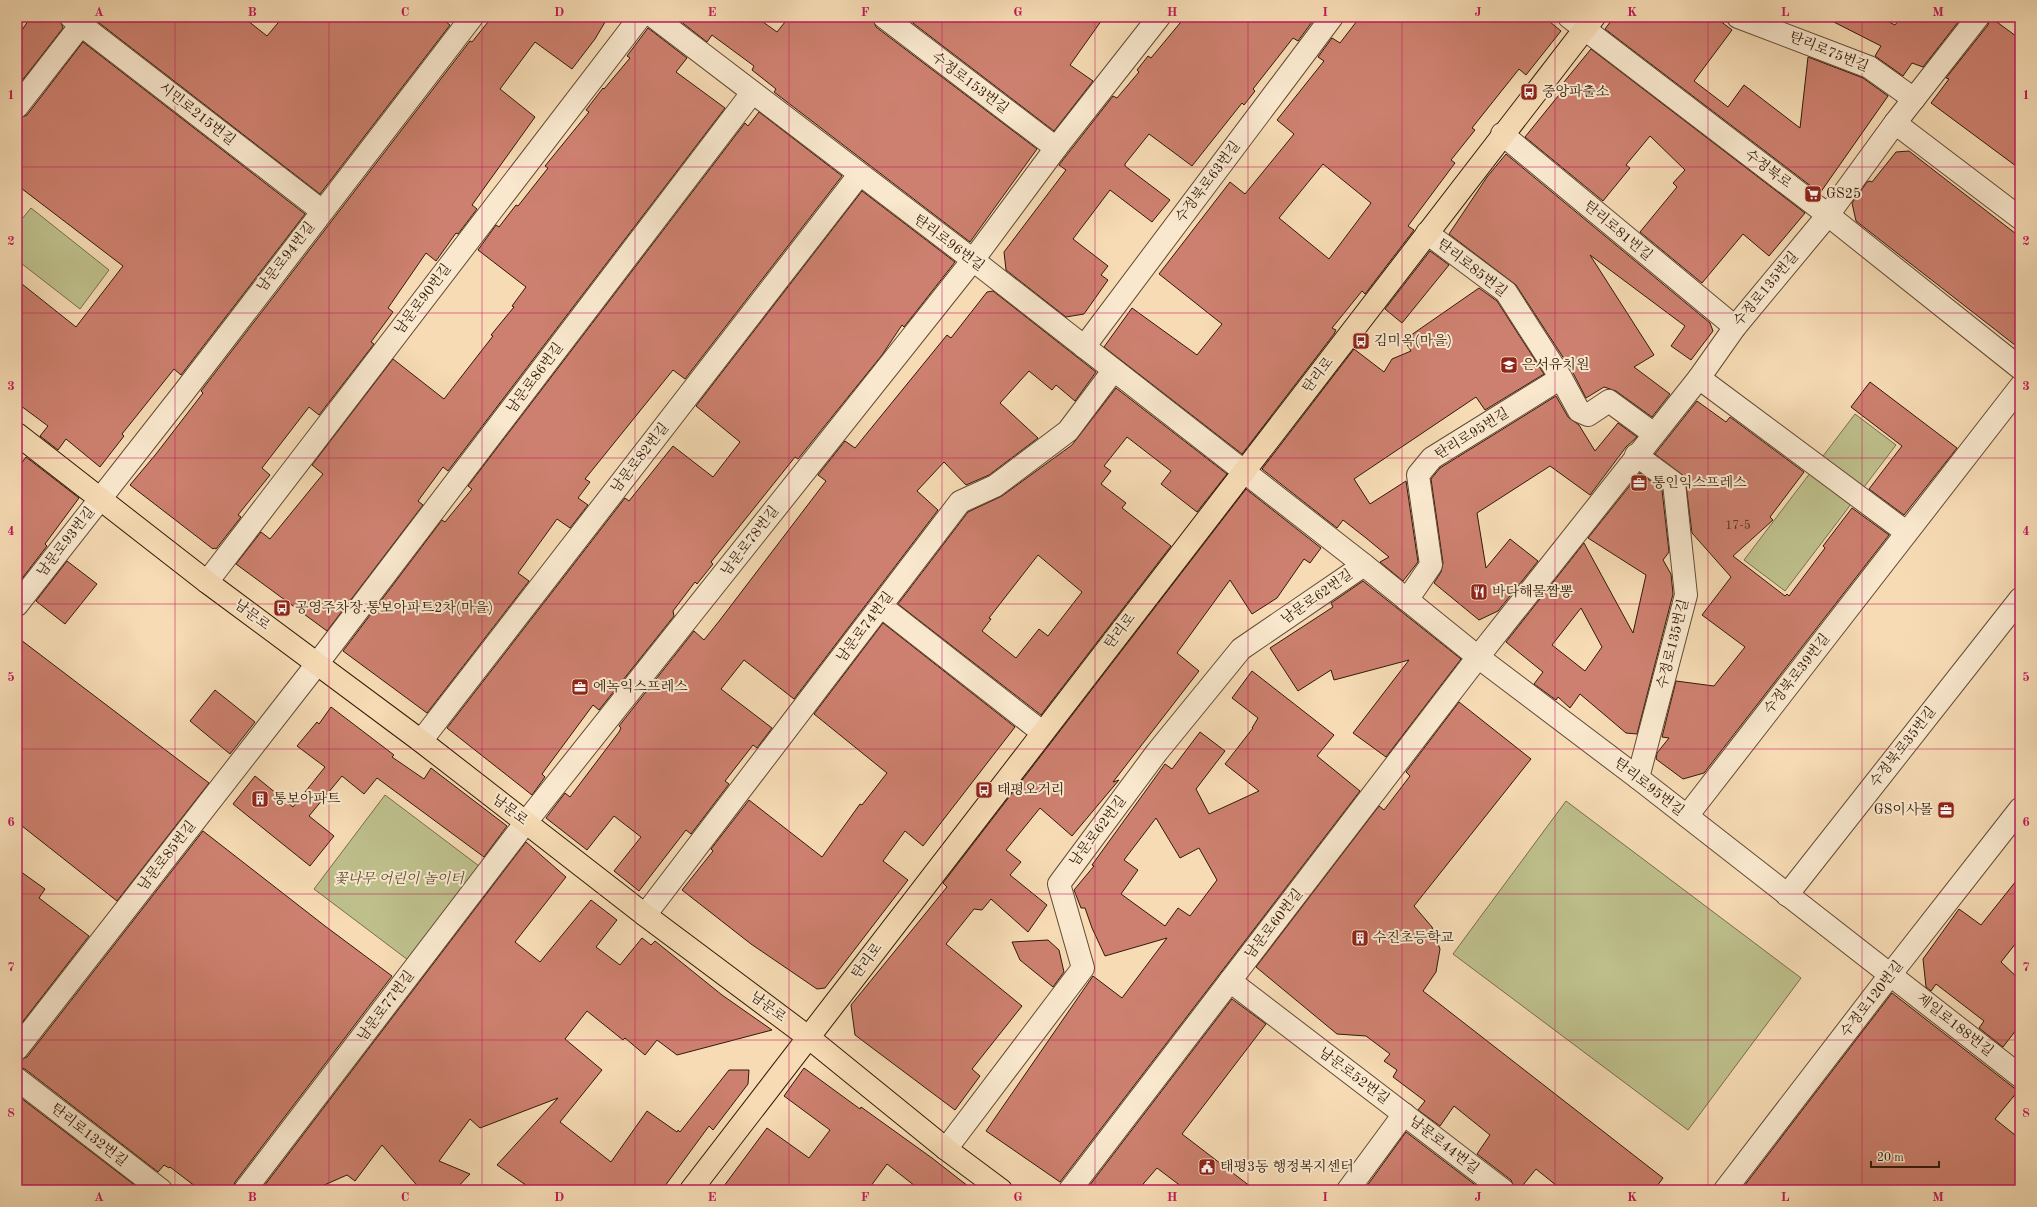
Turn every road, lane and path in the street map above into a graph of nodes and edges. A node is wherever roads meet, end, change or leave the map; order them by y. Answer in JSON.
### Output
{"nodes":[{"id":1,"x":472,"y":17,"type":"edge"},
{"id":2,"x":640,"y":17,"type":"edge"},
{"id":3,"x":654,"y":17,"type":"edge"},
{"id":4,"x":884,"y":17,"type":"edge"},
{"id":5,"x":1332,"y":17,"type":"edge"},
{"id":6,"x":1738,"y":17,"type":"edge"},
{"id":7,"x":1978,"y":17,"type":"edge"},
{"id":8,"x":80,"y":19,"type":"edge"},
{"id":9,"x":1150,"y":20,"type":"edge"},
{"id":10,"x":1583,"y":21,"type":"edge"},
{"id":11,"x":752,"y":93,"type":"junction"},
{"id":12,"x":1914,"y":99,"type":"junction"},
{"id":13,"x":17,"y":107,"type":"edge"},
{"id":14,"x":1895,"y":123,"type":"junction"},
{"id":15,"x":1502,"y":134,"type":"junction"},
{"id":16,"x":1056,"y":148,"type":"junction"},
{"id":17,"x":859,"y":175,"type":"junction"},
{"id":18,"x":322,"y":211,"type":"junction"},
{"id":19,"x":1828,"y":215,"type":"junction"},
{"id":20,"x":2020,"y":218,"type":"edge"},
{"id":21,"x":1427,"y":233,"type":"junction"},
{"id":22,"x":973,"y":260,"type":"junction"},
{"id":23,"x":1734,"y":327,"type":"junction"},
{"id":24,"x":1084,"y":346,"type":"junction"},
{"id":25,"x":2020,"y":368,"type":"edge"},
{"id":26,"x":1113,"y":371,"type":"junction"},
{"id":27,"x":1561,"y":378,"type":"junction"},
{"id":28,"x":1699,"y":378,"type":"junction"},
{"id":29,"x":2020,"y":387,"type":"edge"},
{"id":30,"x":17,"y":434,"type":"edge"},
{"id":31,"x":1654,"y":434,"type":"junction"},
{"id":32,"x":1636,"y":455,"type":"junction"},
{"id":33,"x":1243,"y":471,"type":"junction"},
{"id":34,"x":100,"y":498,"type":"junction"},
{"id":35,"x":1906,"y":532,"type":"junction"},
{"id":36,"x":1364,"y":565,"type":"junction"},
{"id":37,"x":207,"y":582,"type":"junction"},
{"id":38,"x":2020,"y":599,"type":"edge"},
{"id":39,"x":1407,"y":600,"type":"junction"},
{"id":40,"x":17,"y":605,"type":"edge"},
{"id":41,"x":881,"y":606,"type":"junction"},
{"id":42,"x":1478,"y":657,"type":"junction"},
{"id":43,"x":317,"y":664,"type":"junction"},
{"id":44,"x":1042,"y":732,"type":"junction"},
{"id":45,"x":421,"y":741,"type":"junction"},
{"id":46,"x":1638,"y":778,"type":"junction"},
{"id":47,"x":2020,"y":808,"type":"edge"},
{"id":48,"x":1687,"y":816,"type":"junction"},
{"id":49,"x":526,"y":822,"type":"junction"},
{"id":50,"x":1787,"y":895,"type":"junction"},
{"id":51,"x":644,"y":915,"type":"junction"},
{"id":52,"x":1890,"y":975,"type":"junction"},
{"id":53,"x":1230,"y":981,"type":"junction"},
{"id":54,"x":808,"y":1037,"type":"junction"},
{"id":55,"x":17,"y":1049,"type":"edge"},
{"id":56,"x":2020,"y":1076,"type":"edge"},
{"id":57,"x":17,"y":1079,"type":"edge"},
{"id":58,"x":1404,"y":1114,"type":"junction"},
{"id":59,"x":946,"y":1149,"type":"junction"},
{"id":60,"x":161,"y":1190,"type":"edge"},
{"id":61,"x":245,"y":1190,"type":"edge"},
{"id":62,"x":691,"y":1190,"type":"edge"},
{"id":63,"x":1001,"y":1190,"type":"edge"},
{"id":64,"x":1070,"y":1190,"type":"edge"},
{"id":65,"x":1348,"y":1190,"type":"edge"},
{"id":66,"x":1503,"y":1190,"type":"edge"},
{"id":67,"x":1725,"y":1190,"type":"edge"}],
"edges":[{"from":1,"to":18,"type":"street","name":"남문로94번길"},
{"from":2,"to":37,"type":"street","name":"남문로90번길"},
{"from":3,"to":11,"type":"street","name":"탄리로96번길"},
{"from":4,"to":16,"type":"street","name":"수정로153번길"},
{"from":5,"to":24,"type":"street","name":"수정북로63번길"},
{"from":6,"to":12,"type":"street","name":"탄리로75번길"},
{"from":7,"to":12,"type":"street","name":"수정로135번길"},
{"from":8,"to":13,"type":"street"},
{"from":8,"to":18,"type":"street","name":"시민로215번길"},
{"from":9,"to":16,"type":"street"},
{"from":10,"to":15,"type":"main road","name":"탄리로"},
{"from":10,"to":19,"type":"street","name":"수정북로"},
{"from":11,"to":17,"type":"street","name":"탄리로96번길"},
{"from":11,"to":43,"type":"street","name":"남문로86번길"},
{"from":12,"to":14,"type":"street","name":"수정로135번길"},
{"from":14,"to":19,"type":"street","name":"수정로135번길"},
{"from":14,"to":20,"type":"street"},
{"from":15,"to":21,"type":"main road","name":"탄리로"},
{"from":15,"to":23,"type":"street","name":"탄리로81번길"},
{"from":16,"to":22,"type":"street"},
{"from":17,"to":22,"type":"street","name":"탄리로96번길"},
{"from":17,"to":45,"type":"street","name":"남문로82번길"},
{"from":18,"to":34,"type":"street","name":"남문로94번길"},
{"from":19,"to":23,"type":"street","name":"수정로135번길"},
{"from":19,"to":25,"type":"street","name":"수정북로"},
{"from":21,"to":27,"type":"street","name":"탄리로85번길"},
{"from":21,"to":33,"type":"main road","name":"탄리로"},
{"from":22,"to":24,"type":"street","name":"탄리로96번길"},
{"from":22,"to":49,"type":"street","name":"남문로78번길"},
{"from":23,"to":28,"type":"street","name":"수정로135번길"},
{"from":24,"to":26,"type":"street","name":"탄리로96번길"},
{"from":26,"to":33,"type":"street","name":"탄리로96번길"},
{"from":26,"to":41,"type":"street","name":"남문로74번길"},
{"from":27,"to":31,"type":"street","name":"탄리로85번길"},
{"from":27,"to":39,"type":"street","name":"탄리로95번길"},
{"from":28,"to":31,"type":"street","name":"수정로135번길"},
{"from":28,"to":35,"type":"street"},
{"from":29,"to":35,"type":"street","name":"수정북로39번길"},
{"from":30,"to":34,"type":"main road","name":"남문로"},
{"from":31,"to":32,"type":"street","name":"수정로135번길"},
{"from":32,"to":42,"type":"street","name":"수정로135번길"},
{"from":32,"to":46,"type":"street","name":"수정로135번길"},
{"from":33,"to":36,"type":"street","name":"탄리로95번길"},
{"from":33,"to":44,"type":"main road","name":"탄리로"},
{"from":34,"to":37,"type":"main road","name":"남문로"},
{"from":34,"to":40,"type":"street","name":"남문로93번길"},
{"from":35,"to":48,"type":"street","name":"수정북로39번길"},
{"from":36,"to":39,"type":"street","name":"탄리로95번길"},
{"from":36,"to":59,"type":"street","name":"남문로62번길"},
{"from":37,"to":43,"type":"main road","name":"남문로"},
{"from":38,"to":50,"type":"street","name":"수정북로35번길"},
{"from":39,"to":42,"type":"street","name":"탄리로95번길"},
{"from":41,"to":44,"type":"street"},
{"from":41,"to":51,"type":"street","name":"남문로74번길"},
{"from":42,"to":46,"type":"street","name":"탄리로95번길"},
{"from":42,"to":53,"type":"street","name":"남문로60번길"},
{"from":43,"to":45,"type":"main road","name":"남문로"},
{"from":43,"to":55,"type":"street","name":"남문로85번길"},
{"from":44,"to":54,"type":"main road","name":"탄리로"},
{"from":45,"to":49,"type":"main road","name":"남문로"},
{"from":46,"to":48,"type":"street","name":"탄리로95번길"},
{"from":47,"to":52,"type":"street","name":"수정로120번길"},
{"from":48,"to":50,"type":"street","name":"탄리로95번길"},
{"from":49,"to":51,"type":"main road","name":"남문로"},
{"from":49,"to":61,"type":"street","name":"남문로77번길"},
{"from":50,"to":52,"type":"street","name":"탄리로95번길"},
{"from":51,"to":54,"type":"main road","name":"남문로"},
{"from":52,"to":56,"type":"street","name":"제일로188번길"},
{"from":52,"to":67,"type":"street","name":"수정로120번길"},
{"from":53,"to":58,"type":"street","name":"남문로52번길"},
{"from":53,"to":64,"type":"street","name":"남문로60번길"},
{"from":54,"to":59,"type":"main road","name":"남문로"},
{"from":54,"to":62,"type":"main road","name":"탄리로"},
{"from":57,"to":60,"type":"street","name":"탄리로132번길"},
{"from":58,"to":65,"type":"street","name":"남문로52번길"},
{"from":58,"to":66,"type":"street","name":"남문로44번길"},
{"from":59,"to":63,"type":"main road","name":"남문로"}]}
